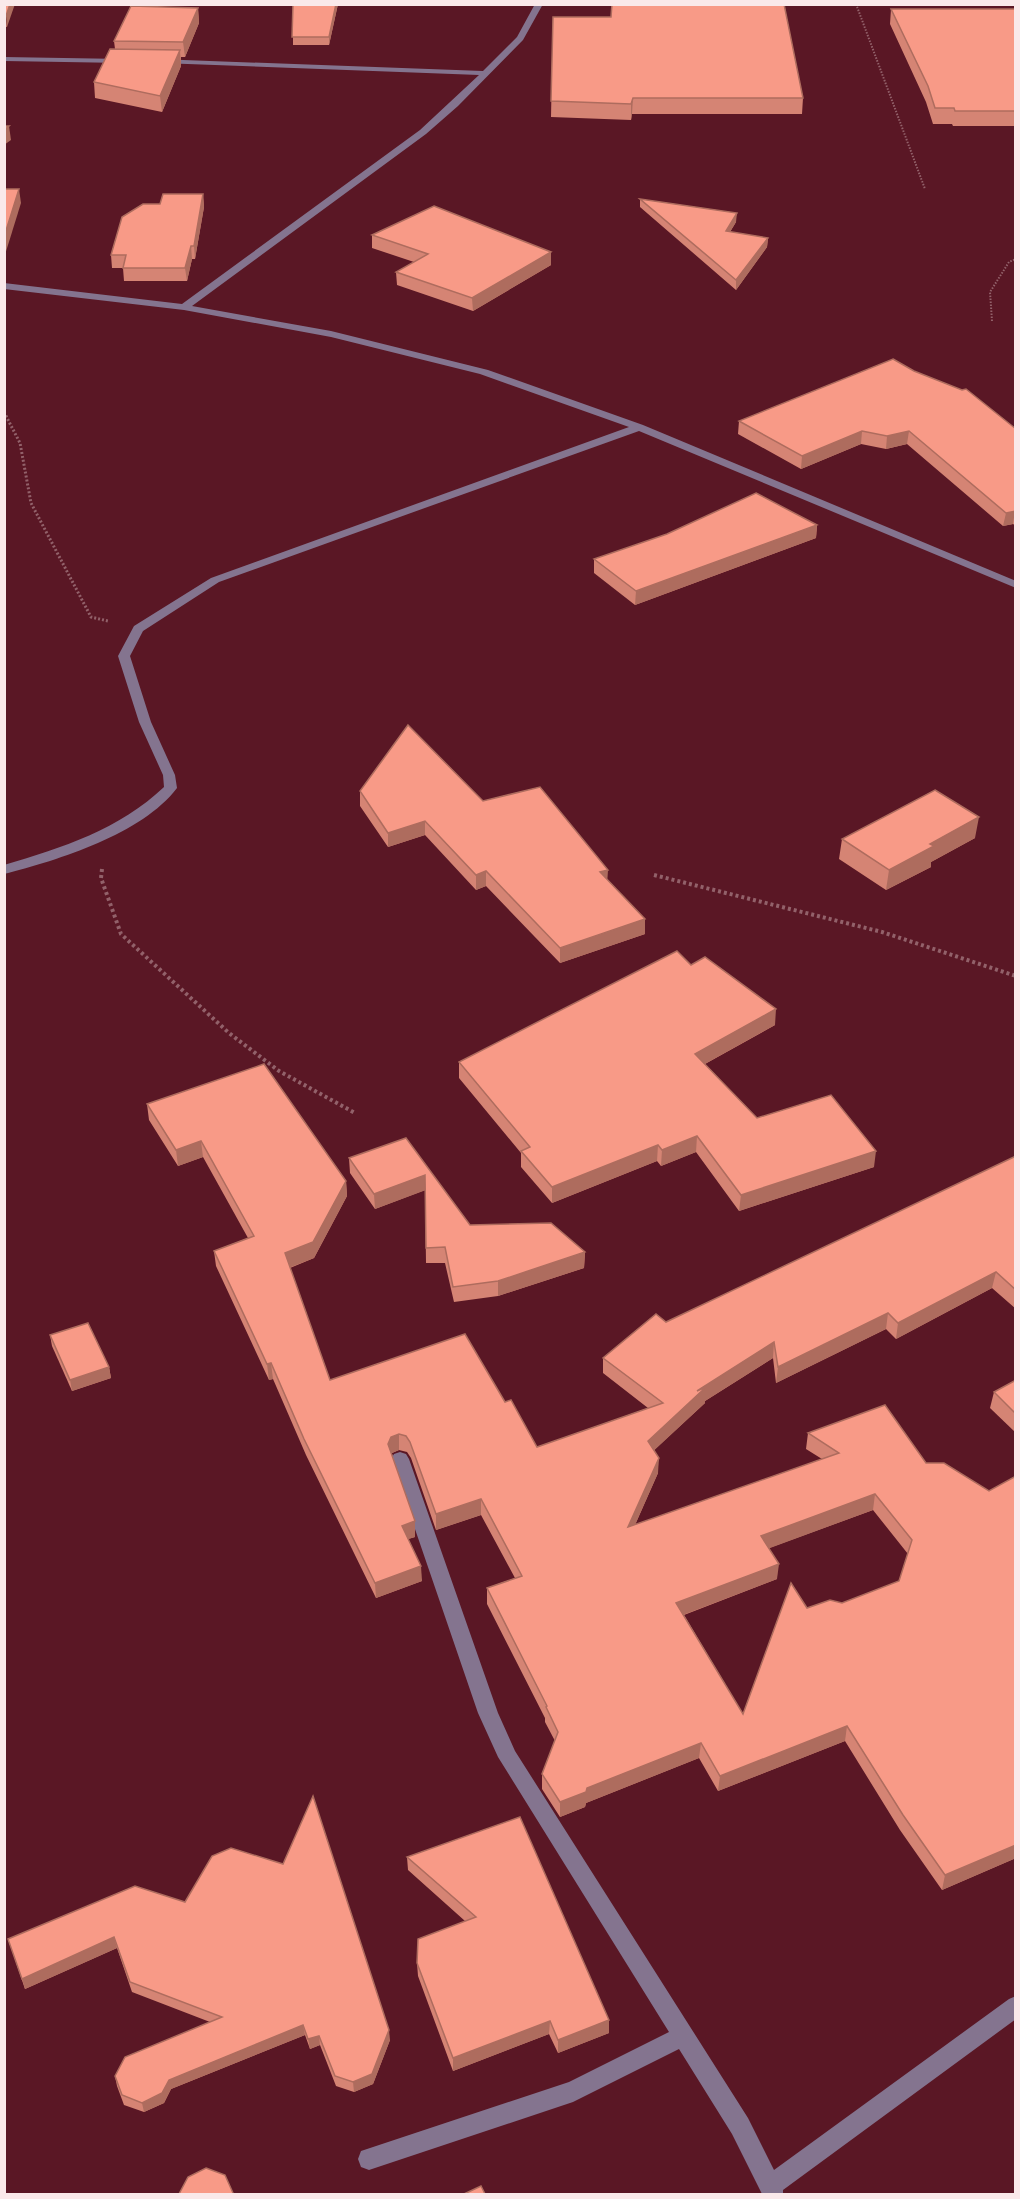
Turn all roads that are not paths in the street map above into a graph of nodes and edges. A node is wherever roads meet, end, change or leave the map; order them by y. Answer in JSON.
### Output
{"nodes":[{"id":1,"x":539,"y":4,"type":"edge"},
{"id":2,"x":4,"y":59,"type":"edge"},
{"id":3,"x":128,"y":61,"type":"edge"},
{"id":4,"x":151,"y":61,"type":"edge"},
{"id":5,"x":483,"y":73,"type":"junction"},
{"id":6,"x":4,"y":286,"type":"edge"},
{"id":7,"x":184,"y":307,"type":"junction"},
{"id":8,"x":639,"y":427,"type":"junction"},
{"id":9,"x":1016,"y":585,"type":"edge"},
{"id":10,"x":4,"y":870,"type":"edge"},
{"id":11,"x":400,"y":1459,"type":"dead end"},
{"id":12,"x":1016,"y":2006,"type":"edge"},
{"id":13,"x":683,"y":2036,"type":"junction"},
{"id":14,"x":369,"y":2159,"type":"dead end"},
{"id":15,"x":772,"y":2190,"type":"edge"}],
"edges":[{"from":1,"to":5,"type":"street"},
{"from":2,"to":3,"type":"street"},
{"from":4,"to":5,"type":"street"},
{"from":5,"to":7,"type":"street"},
{"from":6,"to":7,"type":"street"},
{"from":7,"to":8,"type":"street"},
{"from":8,"to":9,"type":"street"},
{"from":8,"to":10,"type":"street"},
{"from":11,"to":13,"type":"street"},
{"from":12,"to":15,"type":"street"},
{"from":13,"to":14,"type":"street"},
{"from":13,"to":15,"type":"street"}]}
